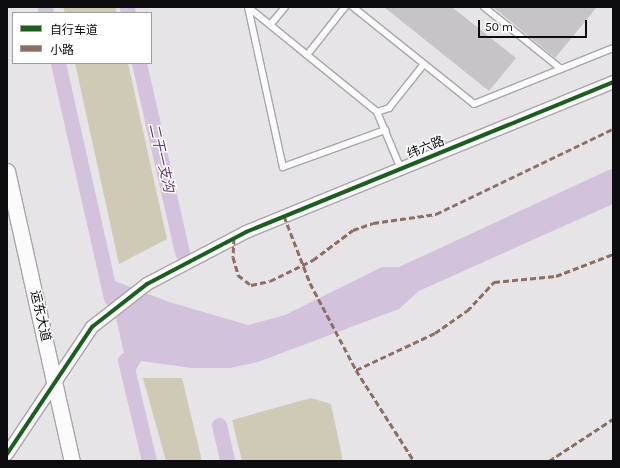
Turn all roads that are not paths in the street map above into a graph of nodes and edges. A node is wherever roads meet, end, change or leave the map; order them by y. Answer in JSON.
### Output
{"nodes":[{"id":1,"x":285,"y":7,"type":"edge"},
{"id":2,"x":346,"y":7,"type":"edge"},
{"id":3,"x":353,"y":7,"type":"edge"},
{"id":4,"x":484,"y":7,"type":"edge"},
{"id":5,"x":270,"y":25,"type":"junction"},
{"id":6,"x":613,"y":48,"type":"edge"},
{"id":7,"x":307,"y":55,"type":"junction"},
{"id":8,"x":424,"y":64,"type":"junction"},
{"id":9,"x":561,"y":69,"type":"junction"},
{"id":10,"x":613,"y":82,"type":"edge"},
{"id":11,"x":377,"y":112,"type":"junction"},
{"id":12,"x":385,"y":130,"type":"junction"},
{"id":13,"x":401,"y":169,"type":"junction"},
{"id":14,"x":7,"y":171,"type":"edge"},
{"id":15,"x":55,"y":382,"type":"junction"},
{"id":16,"x":7,"y":454,"type":"edge"},
{"id":17,"x":72,"y":461,"type":"edge"}],
"edges":[{"from":1,"to":5,"type":"lane"},
{"from":2,"to":7,"type":"lane"},
{"from":3,"to":8,"type":"lane"},
{"from":4,"to":9,"type":"lane"},
{"from":5,"to":7,"type":"lane"},
{"from":5,"to":12,"type":"lane"},
{"from":6,"to":9,"type":"lane"},
{"from":7,"to":11,"type":"lane"},
{"from":8,"to":9,"type":"lane"},
{"from":8,"to":11,"type":"lane"},
{"from":10,"to":13,"type":"street","name":"纬六路"},
{"from":11,"to":12,"type":"lane"},
{"from":12,"to":13,"type":"lane"},
{"from":13,"to":15,"type":"street","name":"纬六路"},
{"from":14,"to":15,"type":"street","name":"运东大道"},
{"from":15,"to":16,"type":"street"},
{"from":15,"to":17,"type":"street","name":"运东大道"}]}
